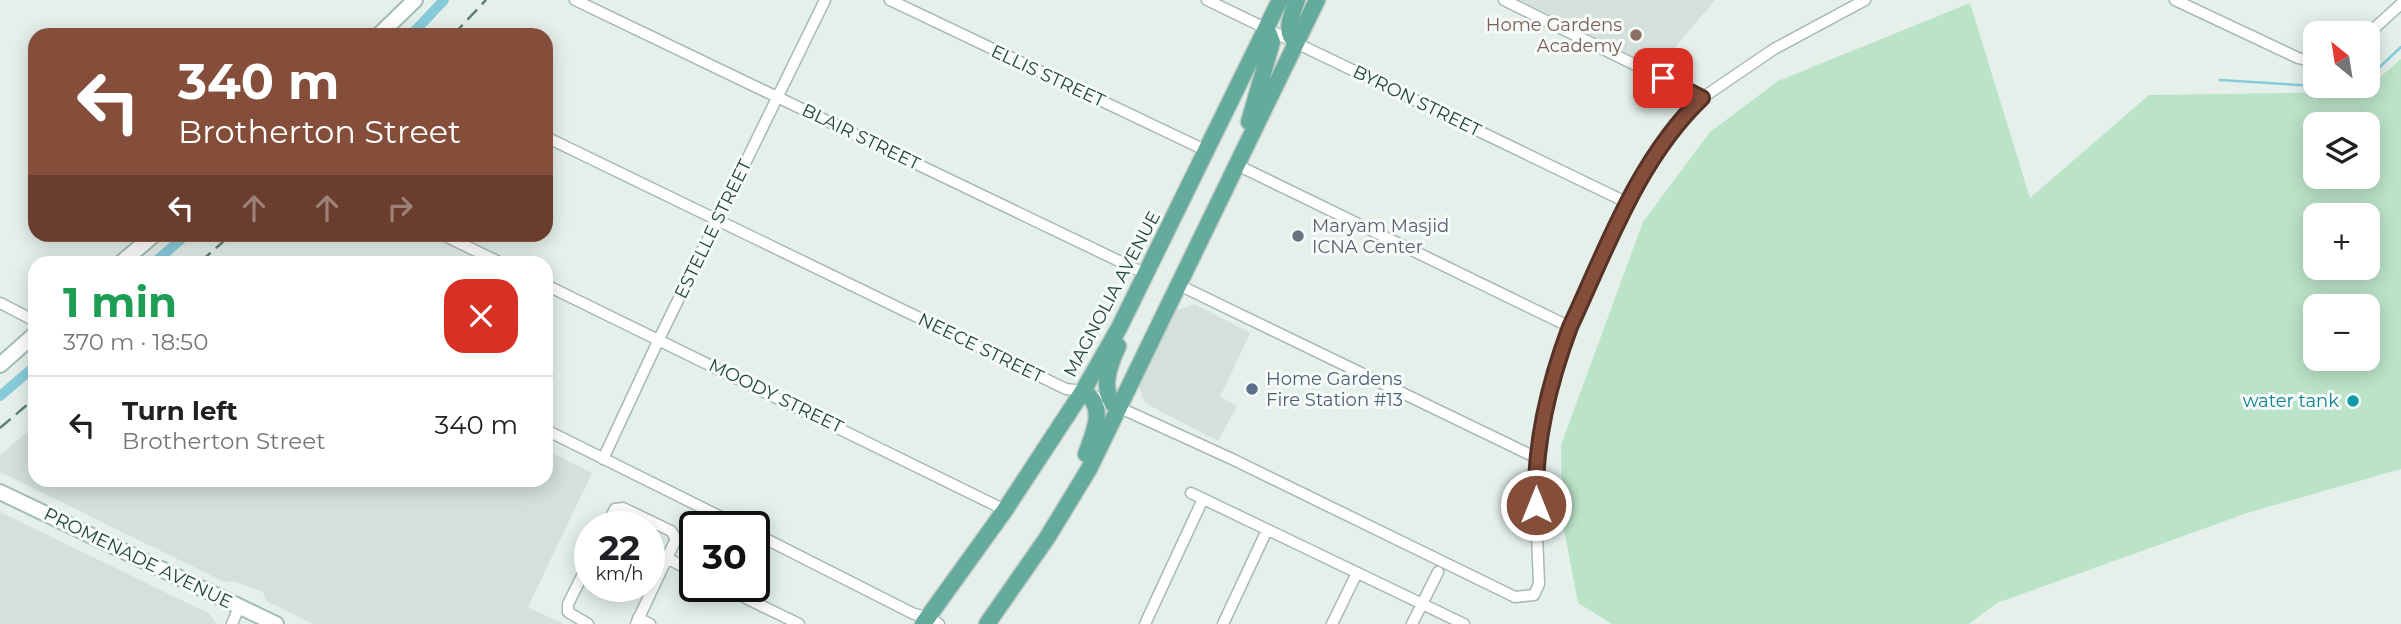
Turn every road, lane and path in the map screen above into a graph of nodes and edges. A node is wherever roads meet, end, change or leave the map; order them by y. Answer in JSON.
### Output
{"nodes":[{"id":1,"x":415,"y":0,"type":"edge"},
{"id":2,"x":575,"y":0,"type":"edge"},
{"id":3,"x":825,"y":0,"type":"edge"},
{"id":4,"x":890,"y":0,"type":"edge"},
{"id":5,"x":1207,"y":0,"type":"edge"},
{"id":6,"x":1280,"y":0,"type":"edge"},
{"id":7,"x":1297,"y":0,"type":"edge"},
{"id":8,"x":1317,"y":0,"type":"edge"},
{"id":9,"x":1504,"y":0,"type":"edge"},
{"id":10,"x":1866,"y":0,"type":"edge"},
{"id":11,"x":2175,"y":0,"type":"edge"},
{"id":12,"x":2401,"y":4,"type":"edge"},
{"id":13,"x":2380,"y":23,"type":"edge"},
{"id":14,"x":386,"y":28,"type":"edge"},
{"id":15,"x":1267,"y":29,"type":"junction"},
{"id":16,"x":1296,"y":43,"type":"junction"},
{"id":17,"x":2303,"y":59,"type":"edge"},
{"id":18,"x":778,"y":98,"type":"junction"},
{"id":19,"x":1702,"y":98,"type":"junction"},
{"id":20,"x":553,"y":140,"type":"edge"},
{"id":21,"x":1207,"y":151,"type":"junction"},
{"id":22,"x":1237,"y":165,"type":"junction"},
{"id":23,"x":1628,"y":203,"type":"junction"},
{"id":24,"x":718,"y":221,"type":"junction"},
{"id":25,"x":146,"y":242,"type":"edge"},
{"id":26,"x":458,"y":242,"type":"edge"},
{"id":27,"x":129,"y":256,"type":"edge"},
{"id":28,"x":487,"y":256,"type":"edge"},
{"id":29,"x":1146,"y":274,"type":"junction"},
{"id":30,"x":1179,"y":285,"type":"junction"},
{"id":31,"x":553,"y":288,"type":"edge"},
{"id":32,"x":1137,"y":294,"type":"junction"},
{"id":33,"x":0,"y":303,"type":"edge"},
{"id":34,"x":28,"y":317,"type":"edge"},
{"id":35,"x":1570,"y":327,"type":"junction"},
{"id":36,"x":659,"y":339,"type":"junction"},
{"id":37,"x":28,"y":340,"type":"edge"},
{"id":38,"x":0,"y":365,"type":"edge"},
{"id":39,"x":1083,"y":391,"type":"junction"},
{"id":40,"x":1117,"y":408,"type":"junction"},
{"id":41,"x":553,"y":434,"type":"edge"},
{"id":42,"x":1537,"y":458,"type":"junction"},
{"id":43,"x":603,"y":459,"type":"junction"},
{"id":44,"x":1191,"y":493,"type":"dead end"},
{"id":45,"x":4,"y":494,"type":"edge"},
{"id":46,"x":1072,"y":497,"type":"junction"},
{"id":47,"x":1203,"y":499,"type":"junction"},
{"id":48,"x":1005,"y":510,"type":"junction"},
{"id":49,"x":614,"y":511,"type":"edge"},
{"id":50,"x":630,"y":511,"type":"edge"},
{"id":51,"x":709,"y":511,"type":"edge"},
{"id":52,"x":665,"y":528,"type":"edge"},
{"id":53,"x":1267,"y":530,"type":"junction"},
{"id":54,"x":770,"y":542,"type":"edge"},
{"id":55,"x":667,"y":558,"type":"junction"},
{"id":56,"x":679,"y":564,"type":"edge"},
{"id":57,"x":1438,"y":572,"type":"dead end"},
{"id":58,"x":1357,"y":573,"type":"junction"},
{"id":59,"x":574,"y":592,"type":"edge"},
{"id":60,"x":760,"y":602,"type":"edge"},
{"id":61,"x":1421,"y":604,"type":"junction"},
{"id":62,"x":239,"y":607,"type":"junction"},
{"id":63,"x":637,"y":621,"type":"edge"},
{"id":64,"x":931,"y":622,"type":"edge"},
{"id":65,"x":232,"y":624,"type":"edge"},
{"id":66,"x":275,"y":624,"type":"edge"},
{"id":67,"x":588,"y":624,"type":"edge"},
{"id":68,"x":650,"y":624,"type":"edge"},
{"id":69,"x":799,"y":624,"type":"edge"},
{"id":70,"x":987,"y":624,"type":"edge"},
{"id":71,"x":1145,"y":624,"type":"edge"},
{"id":72,"x":1223,"y":624,"type":"edge"},
{"id":73,"x":1332,"y":624,"type":"edge"},
{"id":74,"x":1412,"y":624,"type":"edge"},
{"id":75,"x":1464,"y":624,"type":"edge"}],
"edges":[{"from":1,"to":14,"type":"main road"},
{"from":2,"to":18,"type":"street","name":"BLAIR STREET"},
{"from":3,"to":18,"type":"street","name":"ESTELLE STREET"},
{"from":4,"to":21,"type":"street","name":"ELLIS STREET"},
{"from":5,"to":15,"type":"street","name":"BYRON STREET"},
{"from":6,"to":15,"type":"main road","name":"MAGNOLIA AVENUE"},
{"from":7,"to":16,"type":"main road"},
{"from":8,"to":16,"type":"main road"},
{"from":9,"to":19,"type":"street"},
{"from":10,"to":19,"type":"street"},
{"from":11,"to":17,"type":"street"},
{"from":12,"to":13,"type":"street"},
{"from":15,"to":16,"type":"street","name":"BYRON STREET"},
{"from":15,"to":21,"type":"main road","name":"MAGNOLIA AVENUE"},
{"from":15,"to":22,"type":"main road"},
{"from":16,"to":22,"type":"main road"},
{"from":16,"to":23,"type":"street","name":"BYRON STREET"},
{"from":18,"to":24,"type":"street","name":"ESTELLE STREET"},
{"from":18,"to":29,"type":"street","name":"BLAIR STREET"},
{"from":19,"to":23,"type":"street"},
{"from":20,"to":24,"type":"street","name":"NEECE STREET"},
{"from":21,"to":29,"type":"main road","name":"MAGNOLIA AVENUE"},
{"from":22,"to":30,"type":"main road"},
{"from":22,"to":35,"type":"street"},
{"from":23,"to":35,"type":"street"},
{"from":24,"to":36,"type":"street","name":"ESTELLE STREET"},
{"from":24,"to":39,"type":"street","name":"NEECE STREET"},
{"from":25,"to":27,"type":"main road"},
{"from":26,"to":28,"type":"street"},
{"from":29,"to":32,"type":"main road","name":"MAGNOLIA AVENUE"},
{"from":30,"to":40,"type":"main road"},
{"from":30,"to":42,"type":"street"},
{"from":31,"to":36,"type":"street","name":"MOODY STREET"},
{"from":32,"to":39,"type":"main road","name":"MAGNOLIA AVENUE"},
{"from":32,"to":40,"type":"main road"},
{"from":33,"to":34,"type":"street"},
{"from":35,"to":42,"type":"street"},
{"from":36,"to":43,"type":"street","name":"ESTELLE STREET"},
{"from":36,"to":48,"type":"street","name":"MOODY STREET"},
{"from":37,"to":38,"type":"main road"},
{"from":39,"to":40,"type":"street","name":"NEECE STREET"},
{"from":39,"to":46,"type":"main road"},
{"from":39,"to":48,"type":"main road","name":"MAGNOLIA AVENUE"},
{"from":40,"to":42,"type":"street","name":"NEECE STREET"},
{"from":40,"to":46,"type":"main road"},
{"from":41,"to":43,"type":"street"},
{"from":43,"to":51,"type":"street"},
{"from":44,"to":47,"type":"street"},
{"from":45,"to":62,"type":"main road","name":"PROMENADE AVENUE"},
{"from":46,"to":70,"type":"main road"},
{"from":47,"to":53,"type":"street"},
{"from":47,"to":71,"type":"street"},
{"from":48,"to":64,"type":"main road","name":"MAGNOLIA AVENUE"},
{"from":49,"to":50,"type":"street"},
{"from":52,"to":55,"type":"street"},
{"from":53,"to":58,"type":"street"},
{"from":53,"to":72,"type":"street"},
{"from":54,"to":64,"type":"street"},
{"from":55,"to":56,"type":"street"},
{"from":55,"to":63,"type":"street"},
{"from":57,"to":61,"type":"street"},
{"from":58,"to":61,"type":"street"},
{"from":58,"to":73,"type":"street"},
{"from":59,"to":67,"type":"street"},
{"from":60,"to":69,"type":"street"},
{"from":61,"to":74,"type":"street"},
{"from":61,"to":75,"type":"street"},
{"from":62,"to":65,"type":"street"},
{"from":62,"to":66,"type":"main road","name":"PROMENADE AVENUE"},
{"from":63,"to":68,"type":"street"}]}
